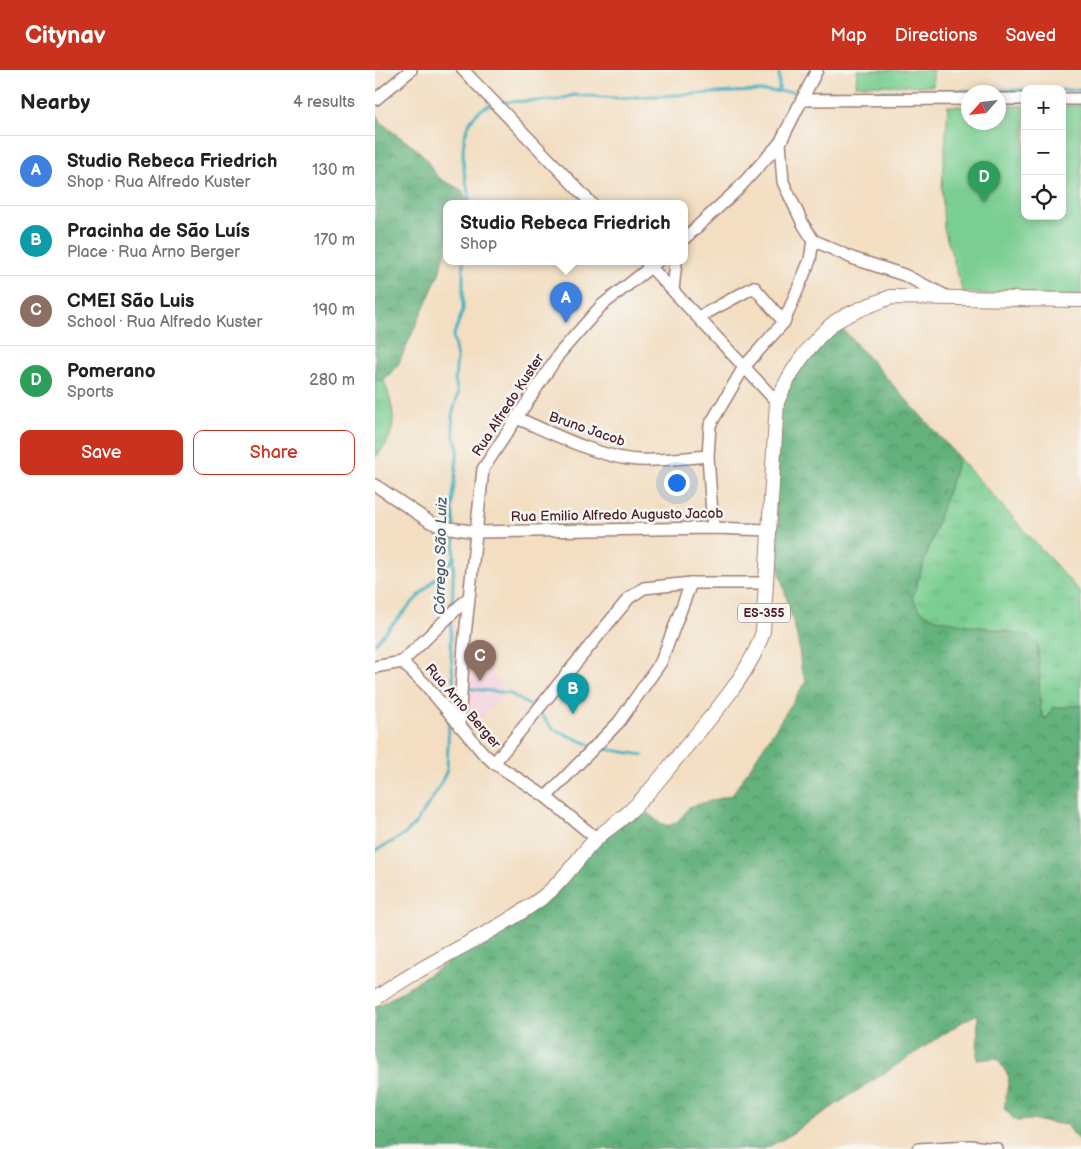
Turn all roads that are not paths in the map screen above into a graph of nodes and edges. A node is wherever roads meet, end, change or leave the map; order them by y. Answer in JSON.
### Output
{"nodes":[{"id":1,"x":411,"y":70,"type":"edge"},
{"id":2,"x":463,"y":70,"type":"edge"},
{"id":3,"x":815,"y":73,"type":"edge"},
{"id":4,"x":803,"y":98,"type":"junction"},
{"id":5,"x":376,"y":99,"type":"dead end"},
{"id":6,"x":1006,"y":99,"type":"edge"},
{"id":7,"x":1021,"y":99,"type":"edge"},
{"id":8,"x":1066,"y":99,"type":"edge"},
{"id":9,"x":1081,"y":99,"type":"edge"},
{"id":10,"x":961,"y":100,"type":"edge"},
{"id":11,"x":781,"y":143,"type":"junction"},
{"id":12,"x":588,"y":200,"type":"edge"},
{"id":13,"x":688,"y":235,"type":"edge"},
{"id":14,"x":813,"y":240,"type":"junction"},
{"id":15,"x":649,"y":265,"type":"edge"},
{"id":16,"x":653,"y":265,"type":"edge"},
{"id":17,"x":676,"y":265,"type":"edge"},
{"id":18,"x":673,"y":290,"type":"junction"},
{"id":19,"x":952,"y":299,"type":"junction"},
{"id":20,"x":1081,"y":300,"type":"edge"},
{"id":21,"x":699,"y":317,"type":"junction"},
{"id":22,"x":784,"y":322,"type":"junction"},
{"id":23,"x":744,"y":367,"type":"junction"},
{"id":24,"x":777,"y":402,"type":"junction"},
{"id":25,"x":517,"y":418,"type":"junction"},
{"id":26,"x":708,"y":456,"type":"junction"},
{"id":27,"x":375,"y":484,"type":"edge"},
{"id":28,"x":713,"y":528,"type":"junction"},
{"id":29,"x":768,"y":530,"type":"junction"},
{"id":30,"x":472,"y":531,"type":"junction"},
{"id":31,"x":691,"y":583,"type":"junction"},
{"id":32,"x":766,"y":583,"type":"junction"},
{"id":33,"x":468,"y":598,"type":"junction"},
{"id":34,"x":402,"y":662,"type":"junction"},
{"id":35,"x":375,"y":667,"type":"edge"},
{"id":36,"x":459,"y":726,"type":"junction"},
{"id":37,"x":493,"y":763,"type":"junction"},
{"id":38,"x":546,"y":797,"type":"junction"},
{"id":39,"x":597,"y":839,"type":"junction"},
{"id":40,"x":375,"y":999,"type":"edge"},
{"id":41,"x":918,"y":1149,"type":"edge"},
{"id":42,"x":997,"y":1149,"type":"edge"}],
"edges":[{"from":1,"to":5,"type":"street"},
{"from":2,"to":12,"type":"street"},
{"from":3,"to":4,"type":"street"},
{"from":4,"to":10,"type":"street"},
{"from":4,"to":11,"type":"street"},
{"from":6,"to":7,"type":"street"},
{"from":8,"to":9,"type":"street"},
{"from":11,"to":13,"type":"street"},
{"from":11,"to":14,"type":"street"},
{"from":14,"to":19,"type":"street"},
{"from":14,"to":22,"type":"street"},
{"from":15,"to":25,"type":"street","name":"Rua Alfredo Kuster"},
{"from":16,"to":18,"type":"street"},
{"from":17,"to":18,"type":"street"},
{"from":18,"to":21,"type":"street"},
{"from":19,"to":20,"type":"main road","number":"ES-355"},
{"from":19,"to":24,"type":"main road","number":"ES-355"},
{"from":21,"to":22,"type":"street"},
{"from":21,"to":23,"type":"street"},
{"from":22,"to":23,"type":"street"},
{"from":23,"to":24,"type":"street"},
{"from":23,"to":26,"type":"street"},
{"from":24,"to":29,"type":"main road","number":"ES-355"},
{"from":25,"to":26,"type":"street","name":"Bruno Jacob"},
{"from":25,"to":30,"type":"street","name":"Rua Alfredo Kuster"},
{"from":26,"to":28,"type":"street"},
{"from":27,"to":30,"type":"street","name":"Rua Emilio Alfredo Augusto Jacob"},
{"from":28,"to":29,"type":"street","name":"Rua Emilio Alfredo Augusto Jacob"},
{"from":28,"to":30,"type":"street","name":"Rua Emilio Alfredo Augusto Jacob"},
{"from":29,"to":32,"type":"main road","number":"ES-355"},
{"from":30,"to":33,"type":"street","name":"Rua Alfredo Kuster"},
{"from":31,"to":32,"type":"street"},
{"from":31,"to":37,"type":"street"},
{"from":31,"to":38,"type":"street"},
{"from":32,"to":39,"type":"main road","number":"ES-355"},
{"from":33,"to":34,"type":"street"},
{"from":33,"to":36,"type":"street","name":"Rua Alfredo Kuster"},
{"from":34,"to":35,"type":"street"},
{"from":34,"to":36,"type":"street","name":"Rua Arno Berger"},
{"from":36,"to":37,"type":"street","name":"Rua Arno Berger"},
{"from":37,"to":38,"type":"street","name":"Rua Arno Berger"},
{"from":38,"to":39,"type":"street","name":"Rua Arno Berger"},
{"from":39,"to":40,"type":"main road","number":"ES-355"},
{"from":41,"to":42,"type":"street"}]}
